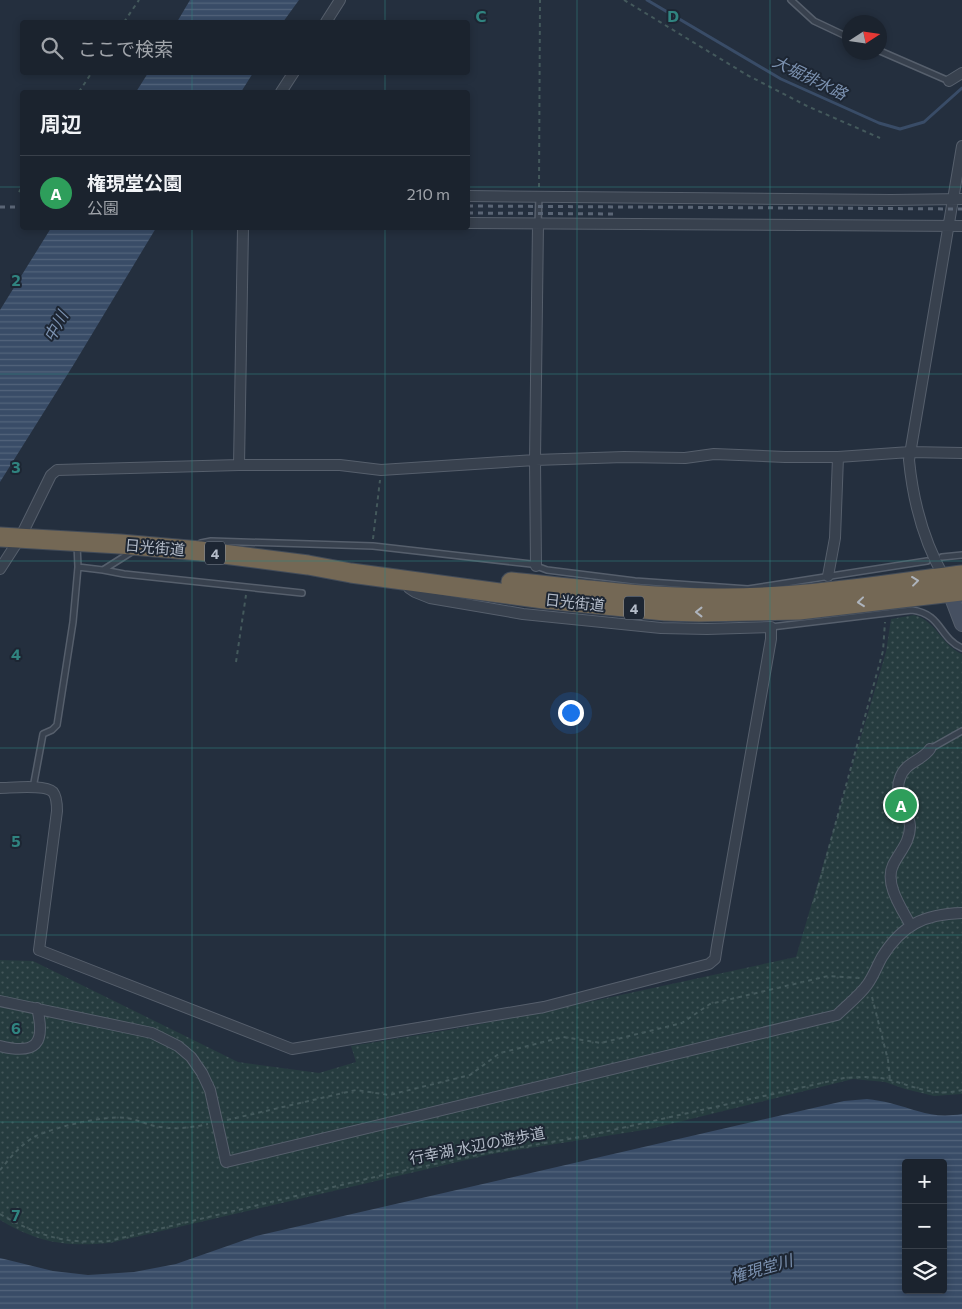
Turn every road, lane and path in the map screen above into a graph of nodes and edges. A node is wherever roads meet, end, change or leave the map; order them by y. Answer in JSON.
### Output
{"nodes":[{"id":1,"x":139,"y":0,"type":"edge"},
{"id":2,"x":340,"y":0,"type":"edge"},
{"id":3,"x":540,"y":0,"type":"edge"},
{"id":4,"x":624,"y":0,"type":"edge"},
{"id":5,"x":791,"y":0,"type":"edge"},
{"id":6,"x":125,"y":20,"type":"edge"},
{"id":7,"x":327,"y":20,"type":"edge"},
{"id":8,"x":842,"y":34,"type":"edge"},
{"id":9,"x":887,"y":54,"type":"edge"},
{"id":10,"x":962,"y":73,"type":"edge"},
{"id":11,"x":90,"y":75,"type":"edge"},
{"id":12,"x":292,"y":75,"type":"edge"},
{"id":13,"x":949,"y":81,"type":"joint"},
{"id":14,"x":80,"y":90,"type":"edge"},
{"id":15,"x":282,"y":90,"type":"edge"},
{"id":16,"x":880,"y":138,"type":"dead end"},
{"id":17,"x":962,"y":146,"type":"edge"},
{"id":18,"x":470,"y":196,"type":"edge"},
{"id":19,"x":539,"y":197,"type":"junction"},
{"id":20,"x":958,"y":199,"type":"edge"},
{"id":21,"x":470,"y":224,"type":"edge"},
{"id":22,"x":538,"y":224,"type":"junction"},
{"id":23,"x":962,"y":226,"type":"edge"},
{"id":24,"x":948,"y":227,"type":"junction"},
{"id":25,"x":243,"y":230,"type":"edge"},
{"id":26,"x":910,"y":452,"type":"junction"},
{"id":27,"x":962,"y":453,"type":"edge"},
{"id":28,"x":838,"y":457,"type":"junction"},
{"id":29,"x":535,"y":460,"type":"junction"},
{"id":30,"x":240,"y":465,"type":"junction"},
{"id":31,"x":381,"y":470,"type":"junction"},
{"id":32,"x":7,"y":538,"type":"edge"},
{"id":33,"x":77,"y":541,"type":"junction"},
{"id":34,"x":142,"y":546,"type":"junction"},
{"id":35,"x":372,"y":546,"type":"junction"},
{"id":36,"x":200,"y":551,"type":"junction"},
{"id":37,"x":962,"y":555,"type":"edge"},
{"id":38,"x":942,"y":557,"type":"dead end"},
{"id":39,"x":927,"y":560,"type":"dead end"},
{"id":40,"x":536,"y":566,"type":"junction"},
{"id":41,"x":78,"y":568,"type":"junction"},
{"id":42,"x":0,"y":569,"type":"edge"},
{"id":43,"x":103,"y":570,"type":"junction"},
{"id":44,"x":406,"y":576,"type":"junction"},
{"id":45,"x":828,"y":576,"type":"junction"},
{"id":46,"x":954,"y":584,"type":"edge"},
{"id":47,"x":248,"y":587,"type":"junction"},
{"id":48,"x":302,"y":593,"type":"dead end"},
{"id":49,"x":748,"y":593,"type":"junction"},
{"id":50,"x":885,"y":613,"type":"junction"},
{"id":51,"x":962,"y":624,"type":"edge"},
{"id":52,"x":771,"y":627,"type":"junction"},
{"id":53,"x":962,"y":648,"type":"edge"},
{"id":54,"x":236,"y":662,"type":"dead end"},
{"id":55,"x":962,"y":730,"type":"edge"},
{"id":56,"x":930,"y":749,"type":"joint"},
{"id":57,"x":0,"y":788,"type":"edge"},
{"id":58,"x":33,"y":788,"type":"junction"},
{"id":59,"x":814,"y":902,"type":"dead end"},
{"id":60,"x":962,"y":913,"type":"edge"},
{"id":61,"x":911,"y":926,"type":"junction"},
{"id":62,"x":868,"y":984,"type":"junction"},
{"id":63,"x":0,"y":1001,"type":"edge"},
{"id":64,"x":37,"y":1008,"type":"junction"},
{"id":65,"x":0,"y":1046,"type":"edge"},
{"id":66,"x":890,"y":1080,"type":"junction"},
{"id":67,"x":962,"y":1090,"type":"edge"},
{"id":68,"x":217,"y":1122,"type":"junction"},
{"id":69,"x":0,"y":1170,"type":"edge"},
{"id":70,"x":0,"y":1214,"type":"edge"}],
"edges":[{"from":1,"to":6,"type":"path"},
{"from":2,"to":7,"type":"street"},
{"from":3,"to":19,"type":"path"},
{"from":4,"to":16,"type":"path"},
{"from":5,"to":8,"type":"lane"},
{"from":9,"to":13,"type":"lane"},
{"from":10,"to":13,"type":"street"},
{"from":11,"to":14,"type":"path"},
{"from":12,"to":15,"type":"street"},
{"from":17,"to":20,"type":"street"},
{"from":18,"to":19,"type":"street"},
{"from":19,"to":20,"type":"street"},
{"from":19,"to":22,"type":"lane"},
{"from":20,"to":24,"type":"street"},
{"from":21,"to":22,"type":"street"},
{"from":22,"to":24,"type":"street"},
{"from":22,"to":29,"type":"street"},
{"from":23,"to":24,"type":"street"},
{"from":24,"to":26,"type":"street"},
{"from":25,"to":30,"type":"street"},
{"from":26,"to":27,"type":"street"},
{"from":26,"to":28,"type":"street"},
{"from":26,"to":46,"type":"street"},
{"from":28,"to":29,"type":"street"},
{"from":28,"to":45,"type":"street"},
{"from":29,"to":31,"type":"street"},
{"from":29,"to":40,"type":"street"},
{"from":30,"to":31,"type":"street"},
{"from":30,"to":32,"type":"street"},
{"from":31,"to":35,"type":"path"},
{"from":32,"to":33,"type":"highway","name":"日光街道","number":"4"},
{"from":32,"to":42,"type":"street"},
{"from":33,"to":34,"type":"highway","name":"日光街道","number":"4"},
{"from":33,"to":41,"type":"lane"},
{"from":34,"to":36,"type":"highway","name":"日光街道","number":"4"},
{"from":34,"to":43,"type":"lane"},
{"from":35,"to":36,"type":"lane"},
{"from":35,"to":40,"type":"lane"},
{"from":36,"to":44,"type":"highway","name":"日光街道","number":"4"},
{"from":37,"to":38,"type":"lane"},
{"from":39,"to":45,"type":"lane"},
{"from":40,"to":49,"type":"lane"},
{"from":41,"to":43,"type":"lane"},
{"from":41,"to":58,"type":"lane"},
{"from":43,"to":47,"type":"lane"},
{"from":46,"to":44,"type":"highway","name":"日光街道","number":"4","one_way":true},
{"from":44,"to":49,"type":"highway","name":"日光街道","number":"4"},
{"from":44,"to":52,"type":"street"},
{"from":45,"to":49,"type":"lane"},
{"from":49,"to":46,"type":"highway","name":"日光街道","number":"4","one_way":true},
{"from":46,"to":51,"type":"street"},
{"from":47,"to":48,"type":"lane"},
{"from":47,"to":54,"type":"path"},
{"from":50,"to":52,"type":"lane"},
{"from":50,"to":53,"type":"lane"},
{"from":50,"to":59,"type":"path"},
{"from":52,"to":58,"type":"street"},
{"from":55,"to":56,"type":"lane"},
{"from":56,"to":61,"type":"street"},
{"from":57,"to":58,"type":"street"},
{"from":60,"to":61,"type":"street"},
{"from":61,"to":62,"type":"street"},
{"from":62,"to":66,"type":"path"},
{"from":62,"to":68,"type":"path"},
{"from":62,"to":68,"type":"street"},
{"from":63,"to":64,"type":"street"},
{"from":64,"to":65,"type":"street"},
{"from":64,"to":68,"type":"street"},
{"from":66,"to":67,"type":"path","name":"行幸湖 水辺の遊歩道"},
{"from":66,"to":70,"type":"path","name":"行幸湖 水辺の遊歩道"},
{"from":68,"to":69,"type":"path"}]}
